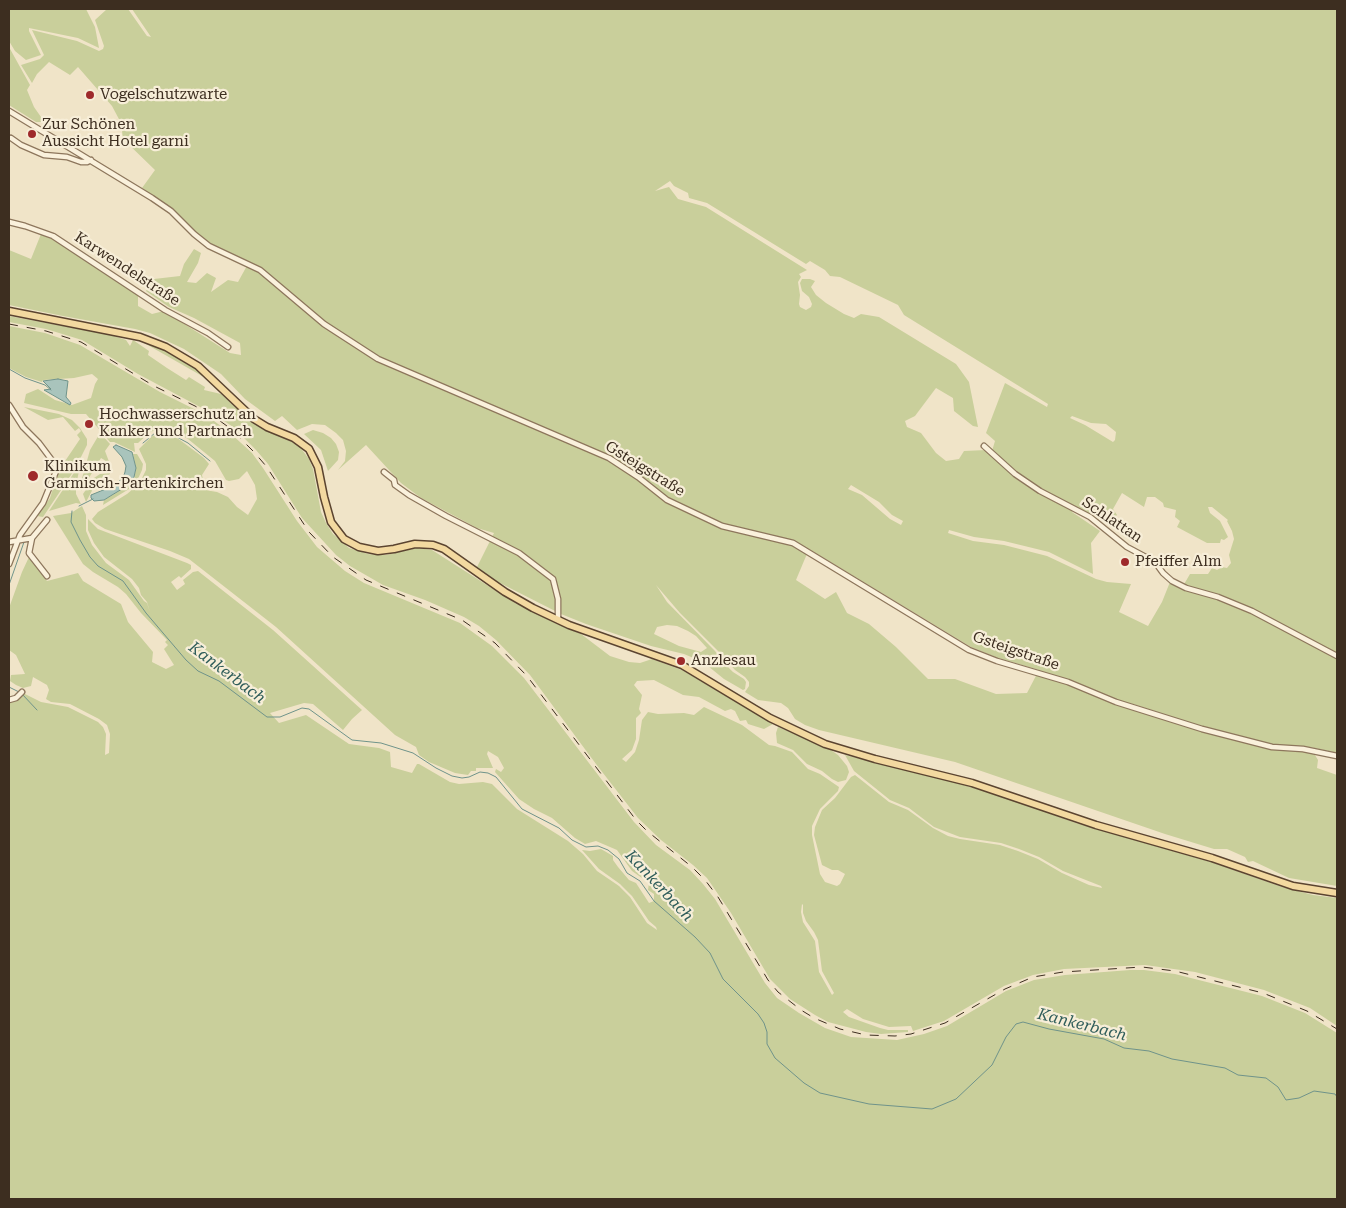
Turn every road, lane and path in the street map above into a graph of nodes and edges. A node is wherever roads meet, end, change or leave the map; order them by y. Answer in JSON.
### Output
{"nodes":[{"id":1,"x":9,"y":111,"type":"edge"},
{"id":2,"x":11,"y":138,"type":"dead end"},
{"id":3,"x":91,"y":160,"type":"junction"},
{"id":4,"x":9,"y":222,"type":"edge"},
{"id":5,"x":9,"y":311,"type":"edge"},
{"id":6,"x":228,"y":347,"type":"dead end"},
{"id":7,"x":9,"y":405,"type":"edge"},
{"id":8,"x":984,"y":446,"type":"dead end"},
{"id":9,"x":384,"y":472,"type":"dead end"},
{"id":10,"x":47,"y":520,"type":"dead end"},
{"id":11,"x":30,"y":538,"type":"junction"},
{"id":12,"x":20,"y":540,"type":"junction"},
{"id":13,"x":9,"y":542,"type":"edge"},
{"id":14,"x":9,"y":564,"type":"edge"},
{"id":15,"x":47,"y":576,"type":"dead end"},
{"id":16,"x":558,"y":620,"type":"junction"},
{"id":17,"x":1337,"y":656,"type":"edge"},
{"id":18,"x":21,"y":693,"type":"dead end"},
{"id":19,"x":9,"y":700,"type":"edge"},
{"id":20,"x":1337,"y":756,"type":"edge"},
{"id":21,"x":1337,"y":893,"type":"edge"}],
"edges":[{"from":1,"to":3,"type":"street","name":"Gsteigstraße"},
{"from":2,"to":3,"type":"street","name":"Gsteigstraße"},
{"from":3,"to":20,"type":"street","name":"Gsteigstraße"},
{"from":4,"to":6,"type":"street","name":"Karwendelstraße"},
{"from":5,"to":16,"type":"main road"},
{"from":7,"to":12,"type":"street"},
{"from":8,"to":17,"type":"street","name":"Schlattan"},
{"from":9,"to":16,"type":"street"},
{"from":10,"to":11,"type":"street"},
{"from":11,"to":12,"type":"street"},
{"from":11,"to":15,"type":"street"},
{"from":12,"to":13,"type":"street"},
{"from":12,"to":14,"type":"street"},
{"from":16,"to":21,"type":"main road"},
{"from":18,"to":19,"type":"street"}]}
